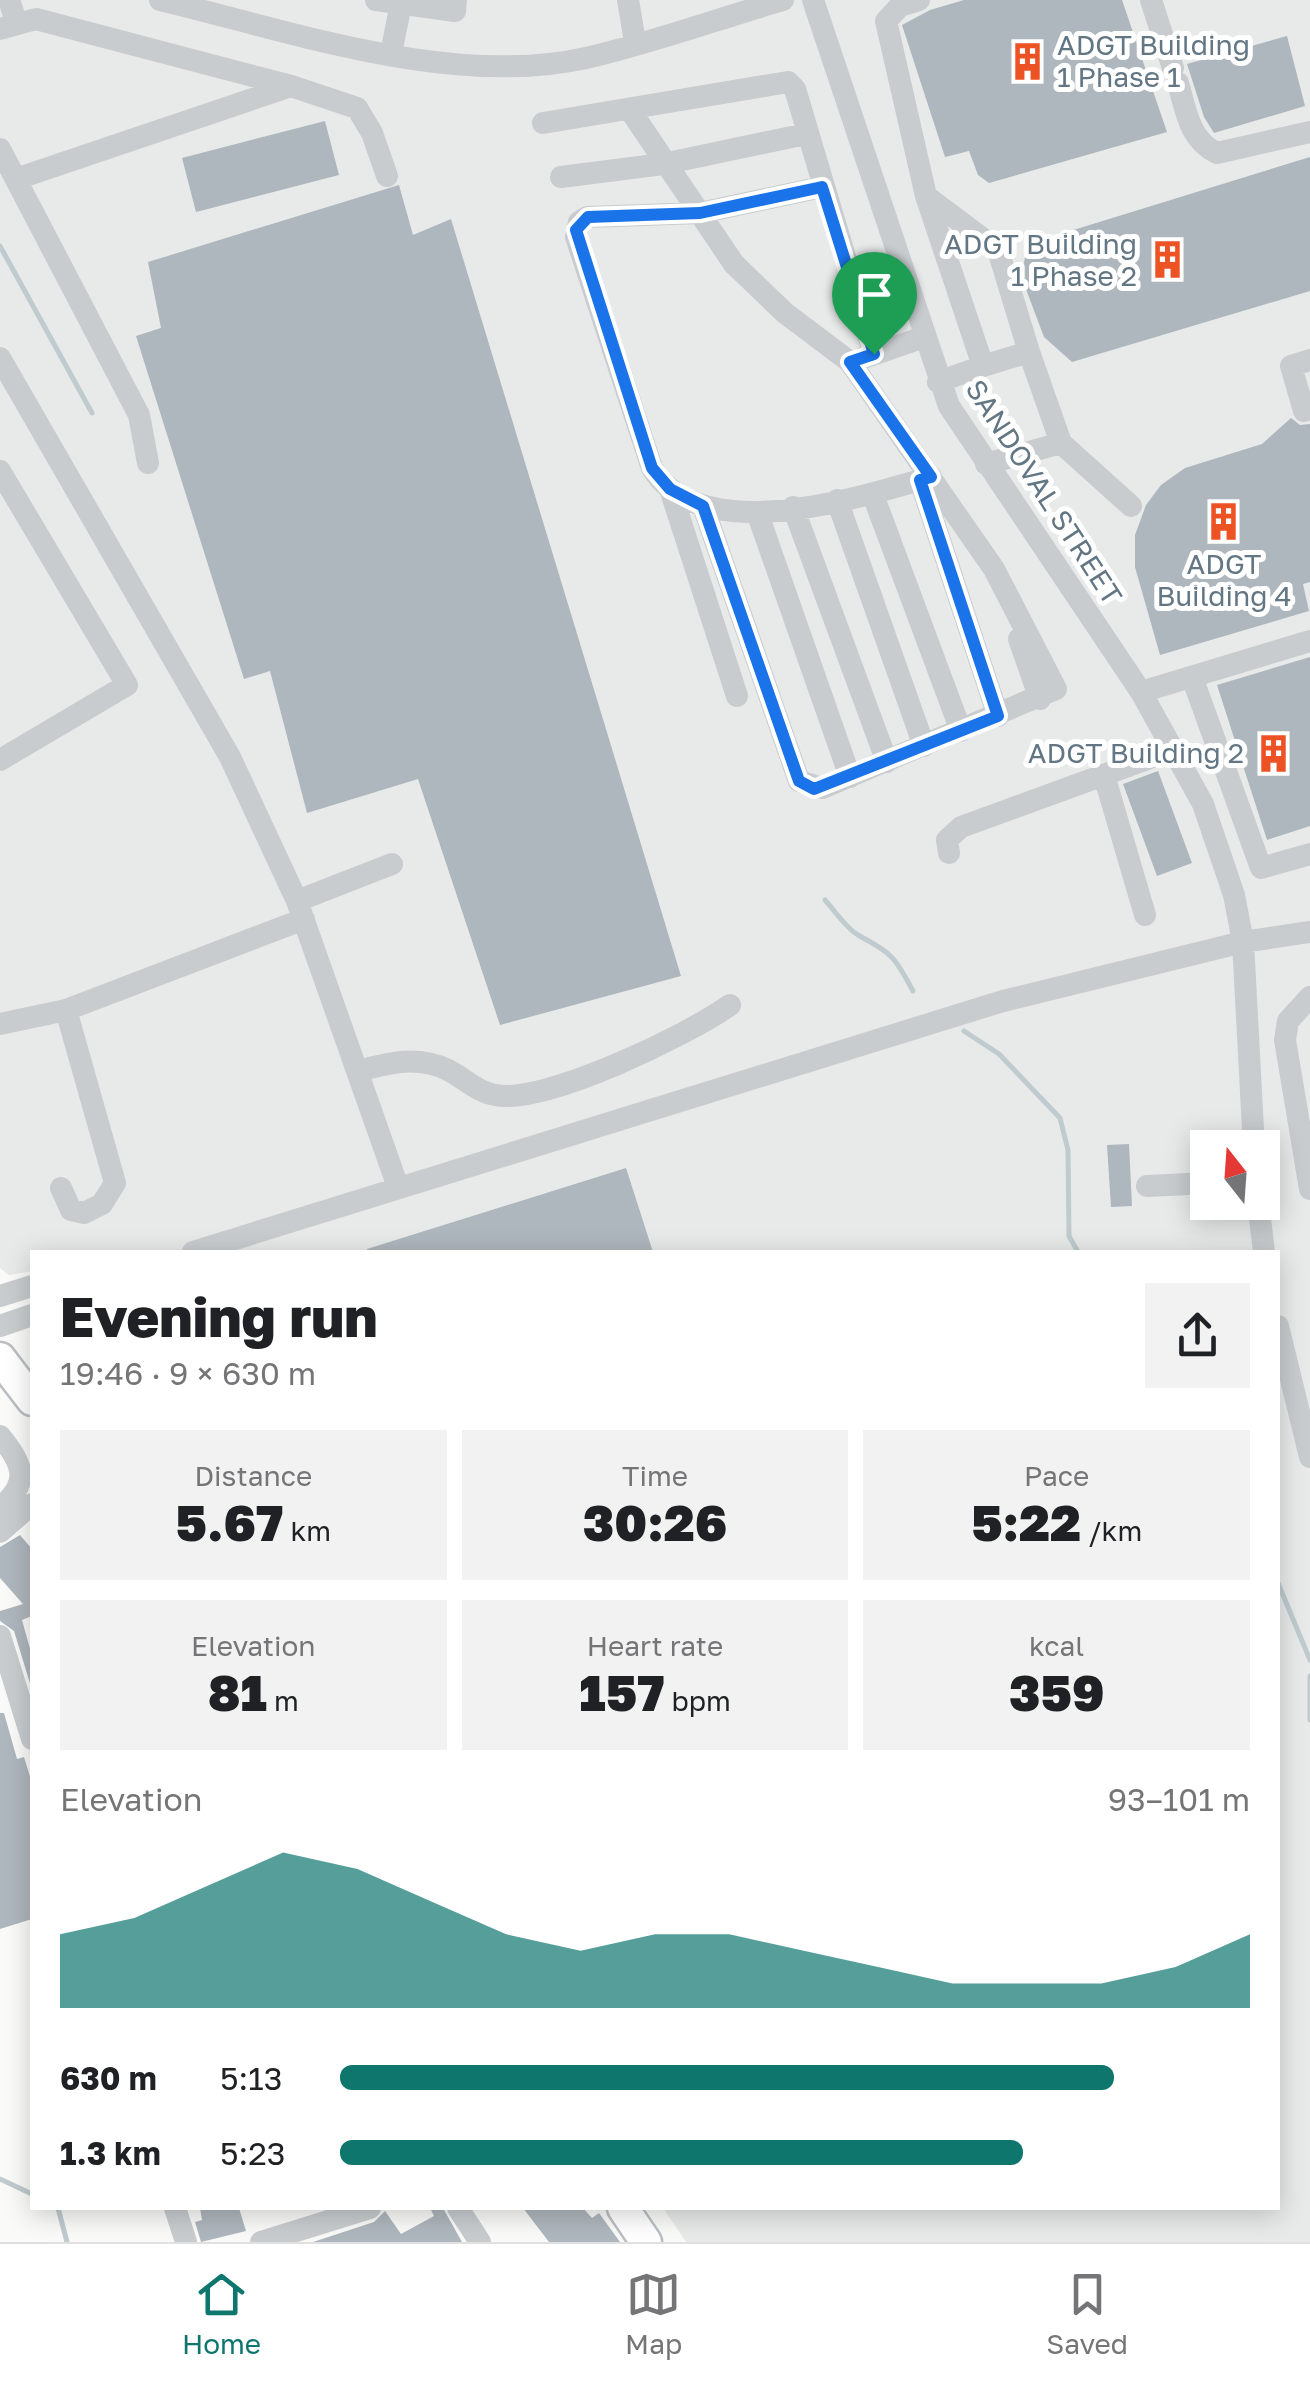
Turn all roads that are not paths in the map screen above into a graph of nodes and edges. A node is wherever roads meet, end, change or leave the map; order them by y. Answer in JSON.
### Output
{"nodes":[{"id":1,"x":9,"y":0,"type":"edge"},
{"id":2,"x":160,"y":0,"type":"edge"},
{"id":3,"x":376,"y":0,"type":"edge"},
{"id":4,"x":456,"y":0,"type":"edge"},
{"id":5,"x":628,"y":0,"type":"edge"},
{"id":6,"x":782,"y":0,"type":"edge"},
{"id":7,"x":813,"y":0,"type":"edge"},
{"id":8,"x":919,"y":0,"type":"edge"},
{"id":9,"x":1150,"y":0,"type":"edge"},
{"id":10,"x":401,"y":4,"type":"junction"},
{"id":11,"x":222,"y":7,"type":"edge"},
{"id":12,"x":256,"y":11,"type":"edge"},
{"id":13,"x":8,"y":27,"type":"edge"},
{"id":14,"x":636,"y":42,"type":"junction"},
{"id":15,"x":391,"y":54,"type":"junction"},
{"id":16,"x":291,"y":86,"type":"junction"},
{"id":17,"x":630,"y":110,"type":"junction"},
{"id":18,"x":543,"y":123,"type":"dead end"},
{"id":19,"x":1310,"y":132,"type":"edge"},
{"id":20,"x":806,"y":134,"type":"junction"},
{"id":21,"x":0,"y":150,"type":"edge"},
{"id":22,"x":664,"y":164,"type":"junction"},
{"id":23,"x":387,"y":176,"type":"dead end"},
{"id":24,"x":561,"y":177,"type":"dead end"},
{"id":25,"x":16,"y":179,"type":"junction"},
{"id":26,"x":822,"y":187,"type":"junction"},
{"id":27,"x":926,"y":196,"type":"junction"},
{"id":28,"x":700,"y":213,"type":"junction"},
{"id":29,"x":924,"y":338,"type":"junction"},
{"id":30,"x":1029,"y":352,"type":"junction"},
{"id":31,"x":874,"y":354,"type":"junction"},
{"id":32,"x":1310,"y":360,"type":"edge"},
{"id":33,"x":1,"y":361,"type":"edge"},
{"id":34,"x":850,"y":362,"type":"junction"},
{"id":35,"x":983,"y":366,"type":"junction"},
{"id":36,"x":938,"y":382,"type":"junction"},
{"id":37,"x":1304,"y":411,"type":"dead end"},
{"id":38,"x":1062,"y":443,"type":"junction"},
{"id":39,"x":148,"y":463,"type":"dead end"},
{"id":40,"x":986,"y":464,"type":"junction"},
{"id":41,"x":0,"y":471,"type":"edge"},
{"id":42,"x":926,"y":479,"type":"junction"},
{"id":43,"x":670,"y":489,"type":"junction"},
{"id":44,"x":873,"y":494,"type":"junction"},
{"id":45,"x":837,"y":500,"type":"junction"},
{"id":46,"x":703,"y":506,"type":"junction"},
{"id":47,"x":1131,"y":506,"type":"dead end"},
{"id":48,"x":792,"y":508,"type":"junction"},
{"id":49,"x":757,"y":512,"type":"junction"},
{"id":50,"x":1310,"y":640,"type":"edge"},
{"id":51,"x":1192,"y":676,"type":"junction"},
{"id":52,"x":1141,"y":692,"type":"junction"},
{"id":53,"x":738,"y":696,"type":"dead end"},
{"id":54,"x":998,"y":716,"type":"junction"},
{"id":55,"x":961,"y":731,"type":"junction"},
{"id":56,"x":924,"y":746,"type":"junction"},
{"id":57,"x":1172,"y":750,"type":"junction"},
{"id":58,"x":0,"y":760,"type":"edge"},
{"id":59,"x":887,"y":762,"type":"junction"},
{"id":60,"x":1104,"y":776,"type":"junction"},
{"id":61,"x":850,"y":777,"type":"junction"},
{"id":62,"x":949,"y":853,"type":"dead end"},
{"id":63,"x":1310,"y":854,"type":"edge"},
{"id":64,"x":392,"y":864,"type":"dead end"},
{"id":65,"x":301,"y":910,"type":"junction"},
{"id":66,"x":1146,"y":914,"type":"dead end"},
{"id":67,"x":1310,"y":932,"type":"edge"},
{"id":68,"x":1243,"y":942,"type":"junction"},
{"id":69,"x":1310,"y":997,"type":"edge"},
{"id":70,"x":730,"y":1005,"type":"dead end"},
{"id":71,"x":66,"y":1010,"type":"junction"},
{"id":72,"x":0,"y":1024,"type":"edge"},
{"id":73,"x":358,"y":1071,"type":"junction"},
{"id":74,"x":1253,"y":1130,"type":"edge"},
{"id":75,"x":1190,"y":1184,"type":"edge"},
{"id":76,"x":1148,"y":1186,"type":"dead end"},
{"id":77,"x":398,"y":1187,"type":"junction"},
{"id":78,"x":61,"y":1188,"type":"dead end"},
{"id":79,"x":1310,"y":1189,"type":"edge"},
{"id":80,"x":1260,"y":1220,"type":"edge"},
{"id":81,"x":199,"y":1250,"type":"edge"},
{"id":82,"x":1264,"y":1250,"type":"edge"},
{"id":83,"x":30,"y":1287,"type":"edge"},
{"id":84,"x":0,"y":1296,"type":"edge"},
{"id":85,"x":30,"y":1316,"type":"edge"},
{"id":86,"x":0,"y":1326,"type":"edge"},
{"id":87,"x":1280,"y":1334,"type":"edge"},
{"id":88,"x":0,"y":1358,"type":"edge"},
{"id":89,"x":30,"y":1397,"type":"edge"},
{"id":90,"x":0,"y":1436,"type":"edge"},
{"id":91,"x":1310,"y":1457,"type":"edge"},
{"id":92,"x":30,"y":1506,"type":"edge"},
{"id":93,"x":0,"y":1507,"type":"edge"},
{"id":94,"x":0,"y":1532,"type":"edge"},
{"id":95,"x":0,"y":1636,"type":"edge"},
{"id":96,"x":28,"y":1710,"type":"edge"},
{"id":97,"x":176,"y":2210,"type":"edge"},
{"id":98,"x":459,"y":2210,"type":"edge"},
{"id":99,"x":624,"y":2210,"type":"edge"},
{"id":100,"x":334,"y":2213,"type":"edge"},
{"id":101,"x":186,"y":2242,"type":"edge"},
{"id":102,"x":261,"y":2242,"type":"edge"},
{"id":103,"x":343,"y":2242,"type":"edge"},
{"id":104,"x":480,"y":2242,"type":"edge"},
{"id":105,"x":646,"y":2242,"type":"edge"}],
"edges":[{"from":1,"to":13,"type":"street"},
{"from":2,"to":11,"type":"street"},
{"from":3,"to":10,"type":"street"},
{"from":4,"to":10,"type":"street"},
{"from":5,"to":14,"type":"street"},
{"from":6,"to":14,"type":"street"},
{"from":7,"to":29,"type":"street","name":"SANDOVAL STREET"},
{"from":8,"to":27,"type":"street"},
{"from":9,"to":19,"type":"street"},
{"from":10,"to":15,"type":"street"},
{"from":11,"to":12,"type":"street"},
{"from":12,"to":15,"type":"street"},
{"from":13,"to":16,"type":"street"},
{"from":14,"to":15,"type":"street"},
{"from":16,"to":23,"type":"street"},
{"from":16,"to":25,"type":"street"},
{"from":17,"to":18,"type":"street"},
{"from":17,"to":20,"type":"street"},
{"from":17,"to":22,"type":"street"},
{"from":20,"to":22,"type":"street"},
{"from":20,"to":26,"type":"street"},
{"from":21,"to":25,"type":"street"},
{"from":22,"to":24,"type":"street"},
{"from":22,"to":28,"type":"street"},
{"from":25,"to":39,"type":"street"},
{"from":26,"to":28,"type":"street"},
{"from":26,"to":31,"type":"street"},
{"from":27,"to":30,"type":"street"},
{"from":27,"to":35,"type":"street"},
{"from":28,"to":34,"type":"street"},
{"from":28,"to":43,"type":"street"},
{"from":29,"to":31,"type":"street"},
{"from":29,"to":36,"type":"street","name":"SANDOVAL STREET"},
{"from":30,"to":35,"type":"street"},
{"from":30,"to":38,"type":"street"},
{"from":31,"to":34,"type":"street"},
{"from":32,"to":37,"type":"street"},
{"from":33,"to":65,"type":"street"},
{"from":34,"to":42,"type":"street"},
{"from":35,"to":36,"type":"street"},
{"from":36,"to":40,"type":"street","name":"SANDOVAL STREET"},
{"from":38,"to":40,"type":"street"},
{"from":38,"to":47,"type":"street"},
{"from":40,"to":52,"type":"street","name":"SANDOVAL STREET"},
{"from":41,"to":58,"type":"street"},
{"from":42,"to":44,"type":"street"},
{"from":42,"to":54,"type":"street"},
{"from":42,"to":54,"type":"street"},
{"from":43,"to":46,"type":"street"},
{"from":43,"to":53,"type":"street"},
{"from":44,"to":45,"type":"street"},
{"from":44,"to":55,"type":"street"},
{"from":45,"to":48,"type":"street"},
{"from":45,"to":56,"type":"street"},
{"from":46,"to":49,"type":"street"},
{"from":46,"to":61,"type":"street"},
{"from":48,"to":49,"type":"street"},
{"from":48,"to":59,"type":"street"},
{"from":49,"to":61,"type":"street"},
{"from":50,"to":51,"type":"street"},
{"from":51,"to":52,"type":"street"},
{"from":51,"to":63,"type":"street"},
{"from":52,"to":57,"type":"street","name":"SANDOVAL STREET"},
{"from":54,"to":55,"type":"street"},
{"from":55,"to":56,"type":"street"},
{"from":56,"to":59,"type":"street"},
{"from":57,"to":60,"type":"street"},
{"from":57,"to":68,"type":"street","name":"SANDOVAL STREET"},
{"from":59,"to":61,"type":"street"},
{"from":60,"to":62,"type":"street"},
{"from":60,"to":66,"type":"street"},
{"from":64,"to":65,"type":"street"},
{"from":65,"to":71,"type":"street"},
{"from":65,"to":73,"type":"street"},
{"from":67,"to":68,"type":"street"},
{"from":68,"to":74,"type":"street","name":"SANDOVAL STREET"},
{"from":68,"to":77,"type":"street"},
{"from":69,"to":79,"type":"street"},
{"from":70,"to":73,"type":"street"},
{"from":71,"to":72,"type":"street"},
{"from":71,"to":78,"type":"street"},
{"from":73,"to":77,"type":"street"},
{"from":75,"to":76,"type":"street"},
{"from":77,"to":81,"type":"street"},
{"from":80,"to":82,"type":"street"},
{"from":83,"to":84,"type":"street"},
{"from":85,"to":86,"type":"street"},
{"from":87,"to":91,"type":"street"},
{"from":88,"to":89,"type":"main road"},
{"from":90,"to":93,"type":"street"},
{"from":92,"to":94,"type":"street"},
{"from":95,"to":96,"type":"street"},
{"from":97,"to":101,"type":"street"},
{"from":98,"to":104,"type":"street"},
{"from":99,"to":105,"type":"main road"},
{"from":100,"to":102,"type":"street"},
{"from":100,"to":103,"type":"street"}]}
